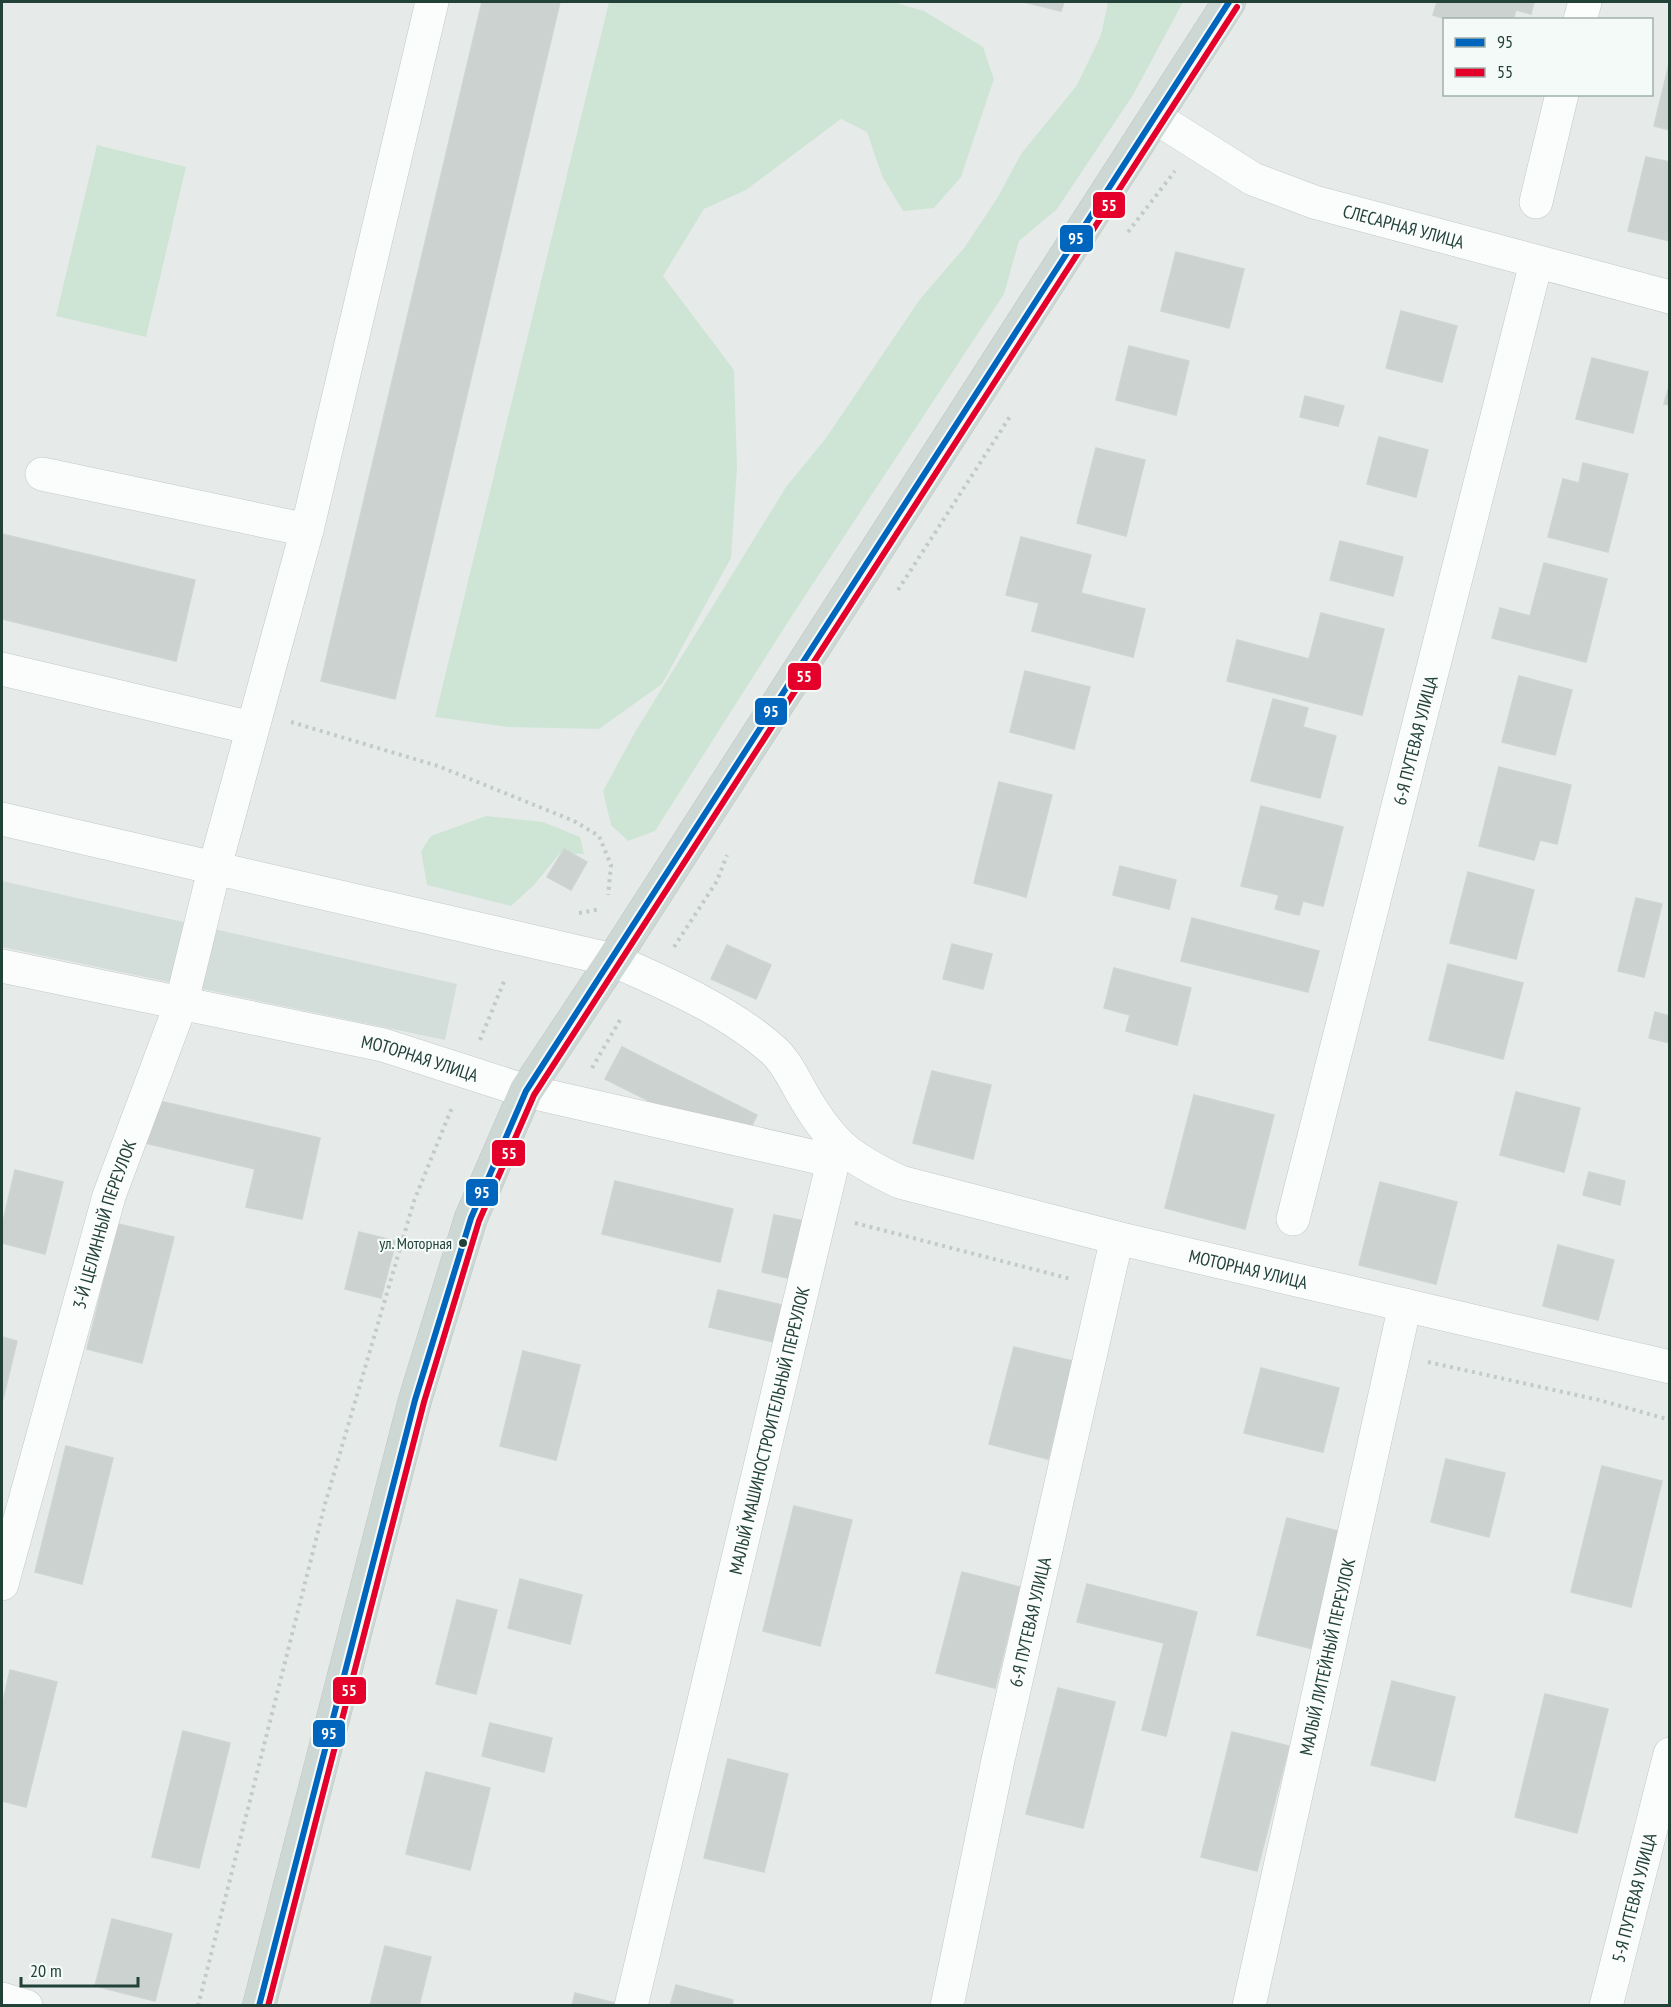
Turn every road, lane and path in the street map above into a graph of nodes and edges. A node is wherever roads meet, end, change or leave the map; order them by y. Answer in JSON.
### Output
{"nodes":[{"id":1,"x":432,"y":2,"type":"edge"},
{"id":2,"x":1229,"y":2,"type":"edge"},
{"id":3,"x":1585,"y":2,"type":"edge"},
{"id":4,"x":1581,"y":18,"type":"edge"},
{"id":5,"x":1562,"y":96,"type":"edge"},
{"id":6,"x":1155,"y":117,"type":"junction"},
{"id":7,"x":1536,"y":202,"type":"dead end"},
{"id":8,"x":1536,"y":263,"type":"junction"},
{"id":9,"x":1670,"y":297,"type":"edge"},
{"id":10,"x":42,"y":474,"type":"dead end"},
{"id":11,"x":307,"y":530,"type":"junction"},
{"id":12,"x":2,"y":669,"type":"edge"},
{"id":13,"x":252,"y":728,"type":"junction"},
{"id":14,"x":2,"y":819,"type":"edge"},
{"id":15,"x":214,"y":870,"type":"junction"},
{"id":16,"x":567,"y":912,"type":"dead end"},
{"id":17,"x":613,"y":960,"type":"junction"},
{"id":18,"x":2,"y":966,"type":"edge"},
{"id":19,"x":505,"y":980,"type":"dead end"},
{"id":20,"x":182,"y":1001,"type":"junction"},
{"id":21,"x":466,"y":1072,"type":"junction"},
{"id":22,"x":526,"y":1091,"type":"junction"},
{"id":23,"x":835,"y":1153,"type":"junction"},
{"id":24,"x":1293,"y":1219,"type":"dead end"},
{"id":25,"x":1118,"y":1238,"type":"junction"},
{"id":26,"x":1405,"y":1305,"type":"junction"},
{"id":27,"x":1670,"y":1367,"type":"edge"},
{"id":28,"x":2,"y":1584,"type":"edge"},
{"id":29,"x":1670,"y":1754,"type":"edge"},
{"id":30,"x":2,"y":1999,"type":"edge"},
{"id":31,"x":26,"y":2006,"type":"edge"},
{"id":32,"x":198,"y":2006,"type":"edge"},
{"id":33,"x":259,"y":2006,"type":"edge"},
{"id":34,"x":631,"y":2006,"type":"edge"},
{"id":35,"x":947,"y":2006,"type":"edge"},
{"id":36,"x":1249,"y":2006,"type":"edge"},
{"id":37,"x":1606,"y":2006,"type":"edge"}],
"edges":[{"from":1,"to":11,"type":"street","name":"3-Й ЦЕЛИННЫЙ ПЕРЕУЛОК"},
{"from":2,"to":6,"type":"main road"},
{"from":3,"to":4,"type":"street"},
{"from":5,"to":7,"type":"street"},
{"from":6,"to":8,"type":"street","name":"СЛЕСАРНАЯ УЛИЦА"},
{"from":6,"to":17,"type":"main road"},
{"from":8,"to":9,"type":"street","name":"СЛЕСАРНАЯ УЛИЦА"},
{"from":8,"to":24,"type":"street","name":"6-Я ПУТЕВАЯ УЛИЦА"},
{"from":10,"to":11,"type":"street"},
{"from":11,"to":13,"type":"street","name":"3-Й ЦЕЛИННЫЙ ПЕРЕУЛОК"},
{"from":12,"to":13,"type":"street"},
{"from":13,"to":15,"type":"street","name":"3-Й ЦЕЛИННЫЙ ПЕРЕУЛОК"},
{"from":13,"to":16,"type":"path"},
{"from":14,"to":15,"type":"street"},
{"from":15,"to":17,"type":"street"},
{"from":15,"to":20,"type":"street","name":"3-Й ЦЕЛИННЫЙ ПЕРЕУЛОК"},
{"from":17,"to":22,"type":"main road"},
{"from":17,"to":23,"type":"street"},
{"from":18,"to":20,"type":"street","name":"МОТОРНАЯ УЛИЦА"},
{"from":19,"to":21,"type":"path"},
{"from":20,"to":21,"type":"street","name":"МОТОРНАЯ УЛИЦА"},
{"from":20,"to":28,"type":"street","name":"3-Й ЦЕЛИННЫЙ ПЕРЕУЛОК"},
{"from":21,"to":22,"type":"street","name":"МОТОРНАЯ УЛИЦА"},
{"from":21,"to":32,"type":"path"},
{"from":22,"to":23,"type":"street","name":"МОТОРНАЯ УЛИЦА"},
{"from":22,"to":33,"type":"main road"},
{"from":23,"to":25,"type":"street","name":"МОТОРНАЯ УЛИЦА"},
{"from":23,"to":34,"type":"street","name":"МАЛЫЙ МАШИНОСТРОИТЕЛЬНЫЙ ПЕРЕУЛОК"},
{"from":25,"to":26,"type":"street","name":"МОТОРНАЯ УЛИЦА"},
{"from":25,"to":35,"type":"street","name":"6-Я ПУТЕВАЯ УЛИЦА"},
{"from":26,"to":27,"type":"street","name":"МОТОРНАЯ УЛИЦА"},
{"from":26,"to":36,"type":"street","name":"МАЛЫЙ ЛИТЕЙНЫЙ ПЕРЕУЛОК"},
{"from":29,"to":37,"type":"street","name":"5-Я ПУТЕВАЯ УЛИЦА"},
{"from":30,"to":31,"type":"street"}]}
